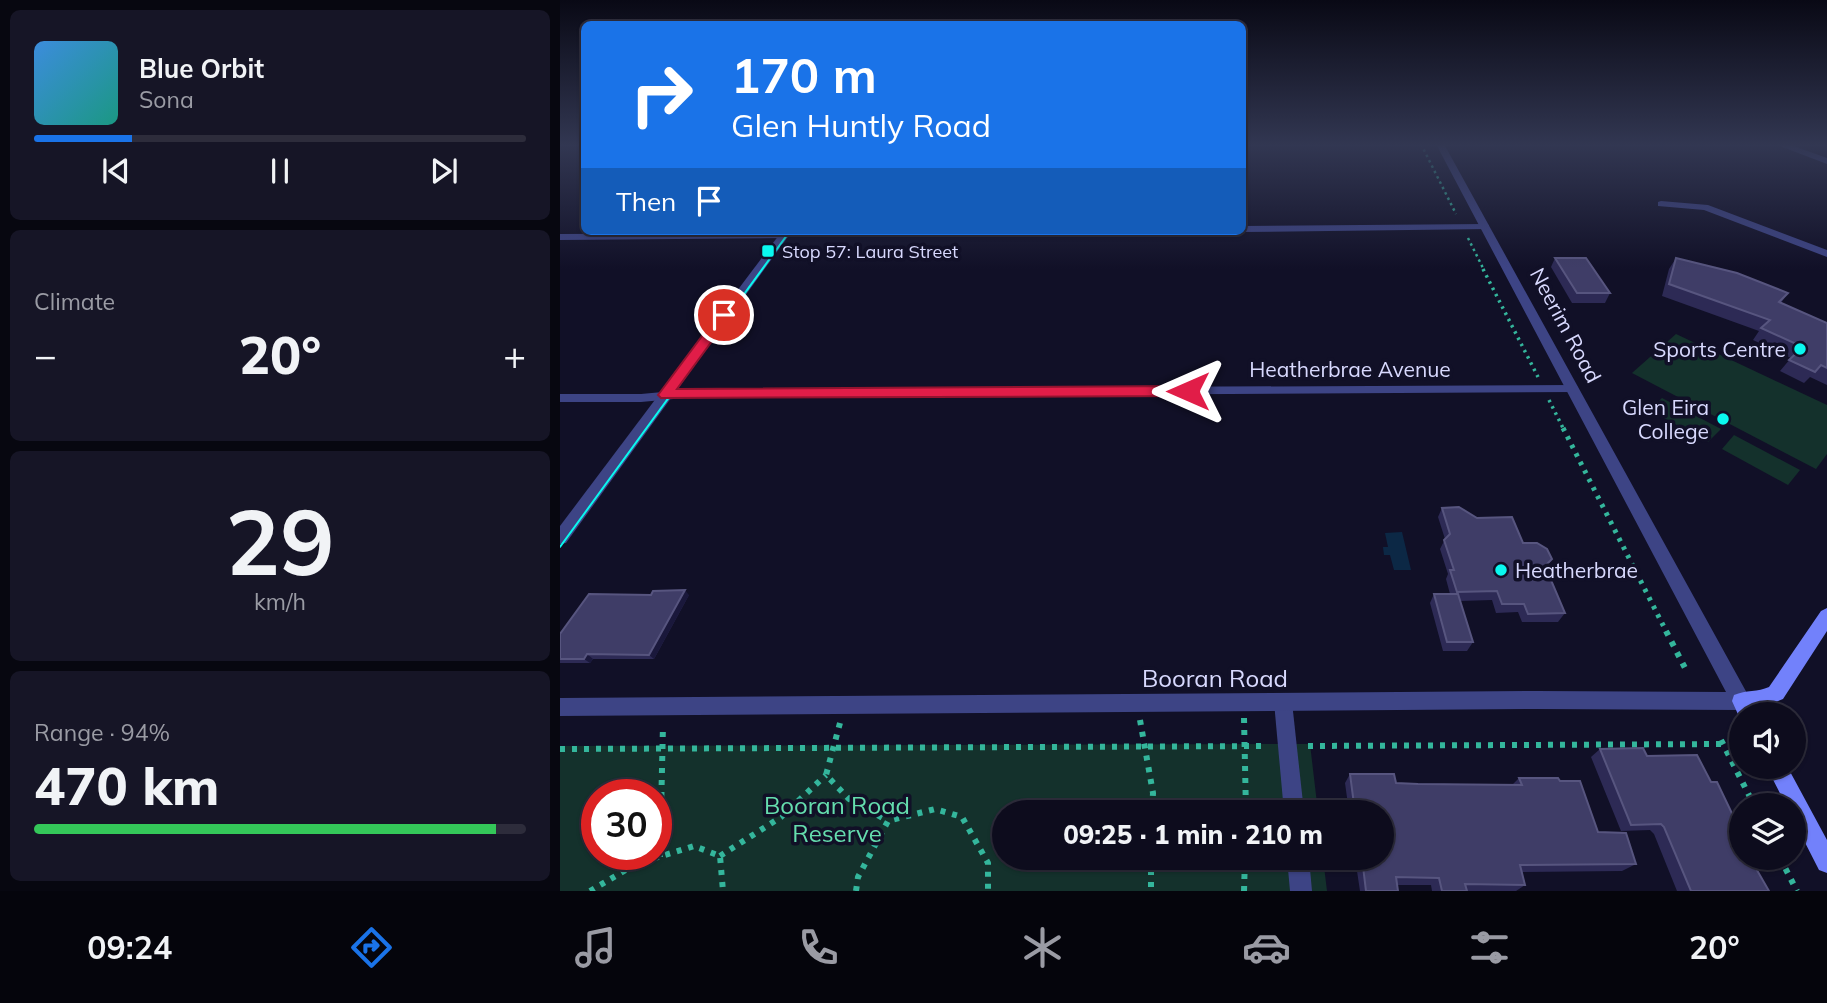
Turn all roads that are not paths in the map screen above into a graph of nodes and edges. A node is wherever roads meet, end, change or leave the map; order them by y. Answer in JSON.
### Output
{"nodes":[{"id":1,"x":1463,"y":186,"type":"edge"},
{"id":2,"x":1661,"y":204,"type":"dead end"},
{"id":3,"x":1485,"y":227,"type":"junction"},
{"id":4,"x":1246,"y":229,"type":"edge"},
{"id":5,"x":672,"y":235,"type":"edge"},
{"id":6,"x":784,"y":235,"type":"edge"},
{"id":7,"x":560,"y":237,"type":"edge"},
{"id":8,"x":1827,"y":254,"type":"edge"},
{"id":9,"x":1572,"y":389,"type":"junction"},
{"id":10,"x":666,"y":395,"type":"junction"},
{"id":11,"x":560,"y":398,"type":"edge"},
{"id":12,"x":560,"y":538,"type":"edge"},
{"id":13,"x":1827,"y":616,"type":"edge"},
{"id":14,"x":1283,"y":702,"type":"junction"},
{"id":15,"x":1742,"y":702,"type":"edge"},
{"id":16,"x":1757,"y":702,"type":"edge"},
{"id":17,"x":560,"y":707,"type":"edge"},
{"id":18,"x":1729,"y":708,"type":"edge"},
{"id":19,"x":1783,"y":779,"type":"edge"},
{"id":20,"x":1293,"y":800,"type":"edge"},
{"id":21,"x":1827,"y":862,"type":"edge"},
{"id":22,"x":1299,"y":870,"type":"edge"},
{"id":23,"x":1301,"y":891,"type":"edge"}],
"edges":[{"from":1,"to":3,"type":"street","name":"Neerim Road"},
{"from":2,"to":8,"type":"street"},
{"from":3,"to":4,"type":"street"},
{"from":3,"to":9,"type":"street","name":"Neerim Road"},
{"from":5,"to":7,"type":"street"},
{"from":6,"to":10,"type":"street"},
{"from":9,"to":10,"type":"street","name":"Heatherbrae Avenue"},
{"from":9,"to":15,"type":"street","name":"Neerim Road"},
{"from":10,"to":11,"type":"street","name":"Heatherbrae Avenue"},
{"from":10,"to":12,"type":"street"},
{"from":13,"to":16,"type":"main road","name":"Booran Road"},
{"from":14,"to":17,"type":"street","name":"Booran Road"},
{"from":14,"to":18,"type":"street","name":"Booran Road"},
{"from":14,"to":20,"type":"street"},
{"from":19,"to":21,"type":"main road"},
{"from":22,"to":23,"type":"street"}]}
